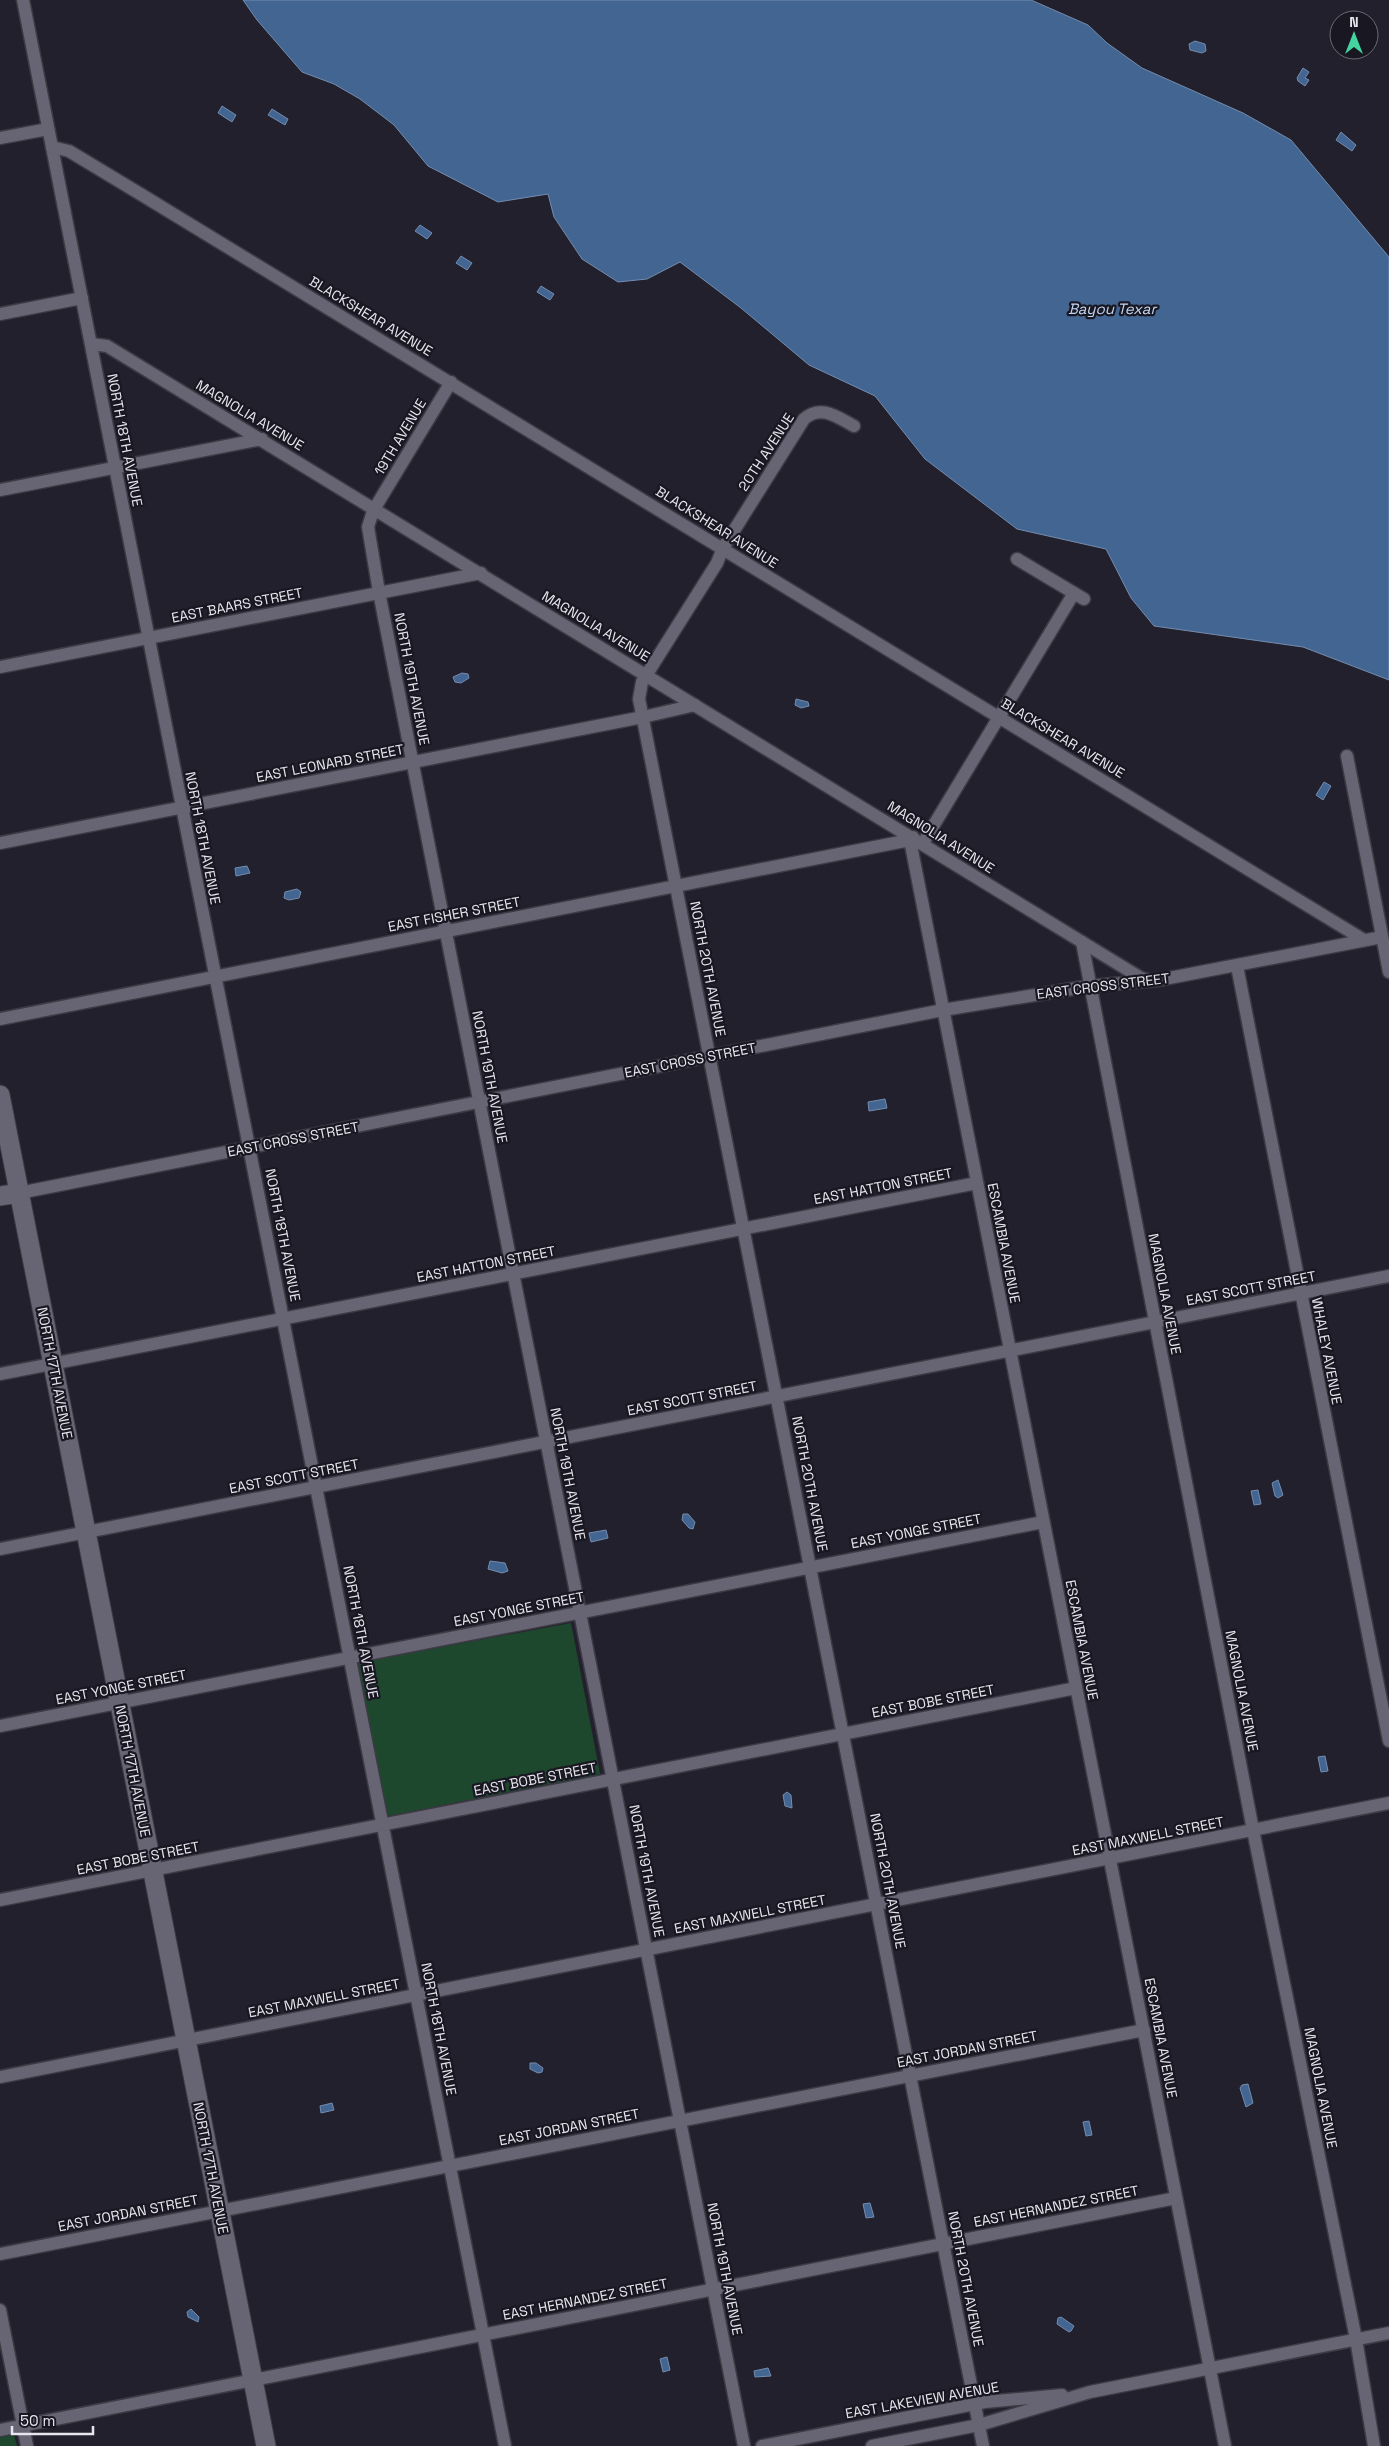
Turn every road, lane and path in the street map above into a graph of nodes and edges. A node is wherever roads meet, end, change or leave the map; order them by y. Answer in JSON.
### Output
{"nodes":[{"id":1,"x":23,"y":0,"type":"edge"},
{"id":2,"x":48,"y":128,"type":"junction"},
{"id":3,"x":0,"y":138,"type":"edge"},
{"id":4,"x":52,"y":147,"type":"junction"},
{"id":5,"x":82,"y":298,"type":"junction"},
{"id":6,"x":0,"y":314,"type":"edge"},
{"id":7,"x":91,"y":344,"type":"junction"},
{"id":8,"x":451,"y":382,"type":"junction"},
{"id":9,"x":854,"y":426,"type":"dead end"},
{"id":10,"x":262,"y":439,"type":"junction"},
{"id":11,"x":115,"y":467,"type":"junction"},
{"id":12,"x":0,"y":490,"type":"edge"},
{"id":13,"x":374,"y":508,"type":"junction"},
{"id":14,"x":723,"y":548,"type":"junction"},
{"id":15,"x":1018,"y":559,"type":"dead end"},
{"id":16,"x":480,"y":573,"type":"junction"},
{"id":17,"x":379,"y":592,"type":"junction"},
{"id":18,"x":149,"y":638,"type":"junction"},
{"id":19,"x":0,"y":667,"type":"edge"},
{"id":20,"x":647,"y":674,"type":"junction"},
{"id":21,"x":694,"y":705,"type":"junction"},
{"id":22,"x":998,"y":716,"type":"junction"},
{"id":23,"x":643,"y":717,"type":"junction"},
{"id":24,"x":1347,"y":756,"type":"dead end"},
{"id":25,"x":413,"y":762,"type":"junction"},
{"id":26,"x":183,"y":808,"type":"junction"},
{"id":27,"x":915,"y":840,"type":"junction"},
{"id":28,"x":0,"y":843,"type":"edge"},
{"id":29,"x":676,"y":886,"type":"junction"},
{"id":30,"x":446,"y":931,"type":"junction"},
{"id":31,"x":1382,"y":937,"type":"junction"},
{"id":32,"x":1364,"y":940,"type":"junction"},
{"id":33,"x":1082,"y":942,"type":"junction"},
{"id":34,"x":1237,"y":966,"type":"junction"},
{"id":35,"x":1389,"y":972,"type":"edge"},
{"id":36,"x":216,"y":975,"type":"junction"},
{"id":37,"x":1159,"y":980,"type":"junction"},
{"id":38,"x":1090,"y":986,"type":"junction"},
{"id":39,"x":943,"y":1010,"type":"junction"},
{"id":40,"x":0,"y":1019,"type":"edge"},
{"id":41,"x":710,"y":1056,"type":"junction"},
{"id":42,"x":0,"y":1096,"type":"edge"},
{"id":43,"x":480,"y":1102,"type":"junction"},
{"id":44,"x":250,"y":1147,"type":"junction"},
{"id":45,"x":978,"y":1183,"type":"junction"},
{"id":46,"x":19,"y":1193,"type":"junction"},
{"id":47,"x":0,"y":1196,"type":"edge"},
{"id":48,"x":744,"y":1229,"type":"junction"},
{"id":49,"x":514,"y":1273,"type":"junction"},
{"id":50,"x":1389,"y":1276,"type":"edge"},
{"id":51,"x":1301,"y":1293,"type":"junction"},
{"id":52,"x":284,"y":1318,"type":"junction"},
{"id":53,"x":1155,"y":1322,"type":"junction"},
{"id":54,"x":1010,"y":1350,"type":"junction"},
{"id":55,"x":53,"y":1364,"type":"junction"},
{"id":56,"x":0,"y":1374,"type":"edge"},
{"id":57,"x":777,"y":1396,"type":"junction"},
{"id":58,"x":547,"y":1442,"type":"junction"},
{"id":59,"x":316,"y":1487,"type":"junction"},
{"id":60,"x":1043,"y":1522,"type":"junction"},
{"id":61,"x":86,"y":1532,"type":"junction"},
{"id":62,"x":0,"y":1549,"type":"edge"},
{"id":63,"x":811,"y":1567,"type":"junction"},
{"id":64,"x":580,"y":1612,"type":"junction"},
{"id":65,"x":350,"y":1658,"type":"junction"},
{"id":66,"x":1076,"y":1688,"type":"junction"},
{"id":67,"x":120,"y":1703,"type":"junction"},
{"id":68,"x":0,"y":1726,"type":"edge"},
{"id":69,"x":1388,"y":1731,"type":"edge"},
{"id":70,"x":844,"y":1734,"type":"junction"},
{"id":71,"x":614,"y":1779,"type":"junction"},
{"id":72,"x":1389,"y":1803,"type":"edge"},
{"id":73,"x":384,"y":1825,"type":"junction"},
{"id":74,"x":1253,"y":1830,"type":"junction"},
{"id":75,"x":1110,"y":1858,"type":"junction"},
{"id":76,"x":152,"y":1870,"type":"junction"},
{"id":77,"x":0,"y":1900,"type":"edge"},
{"id":78,"x":877,"y":1904,"type":"junction"},
{"id":79,"x":647,"y":1949,"type":"junction"},
{"id":80,"x":417,"y":1995,"type":"junction"},
{"id":81,"x":1144,"y":2030,"type":"junction"},
{"id":82,"x":186,"y":2040,"type":"junction"},
{"id":83,"x":911,"y":2075,"type":"junction"},
{"id":84,"x":0,"y":2077,"type":"edge"},
{"id":85,"x":680,"y":2120,"type":"junction"},
{"id":86,"x":451,"y":2165,"type":"junction"},
{"id":87,"x":1176,"y":2198,"type":"junction"},
{"id":88,"x":219,"y":2211,"type":"junction"},
{"id":89,"x":944,"y":2244,"type":"junction"},
{"id":90,"x":0,"y":2254,"type":"edge"},
{"id":91,"x":713,"y":2289,"type":"junction"},
{"id":92,"x":0,"y":2310,"type":"edge"},
{"id":93,"x":1389,"y":2333,"type":"edge"},
{"id":94,"x":483,"y":2334,"type":"junction"},
{"id":95,"x":1356,"y":2339,"type":"junction"},
{"id":96,"x":1211,"y":2367,"type":"junction"},
{"id":97,"x":253,"y":2380,"type":"junction"},
{"id":98,"x":1090,"y":2392,"type":"junction"},
{"id":99,"x":976,"y":2404,"type":"junction"},
{"id":100,"x":23,"y":2425,"type":"junction"},
{"id":101,"x":979,"y":2425,"type":"junction"},
{"id":102,"x":0,"y":2430,"type":"edge"},
{"id":103,"x":27,"y":2446,"type":"edge"},
{"id":104,"x":266,"y":2446,"type":"edge"},
{"id":105,"x":505,"y":2446,"type":"edge"},
{"id":106,"x":744,"y":2446,"type":"edge"},
{"id":107,"x":762,"y":2446,"type":"edge"},
{"id":108,"x":872,"y":2446,"type":"edge"},
{"id":109,"x":983,"y":2446,"type":"edge"},
{"id":110,"x":1225,"y":2446,"type":"edge"},
{"id":111,"x":1374,"y":2446,"type":"edge"}],
"edges":[{"from":1,"to":2,"type":"street","name":"NORTH 18TH AVENUE"},
{"from":2,"to":3,"type":"street"},
{"from":2,"to":4,"type":"street","name":"NORTH 18TH AVENUE"},
{"from":4,"to":5,"type":"street","name":"NORTH 18TH AVENUE"},
{"from":4,"to":8,"type":"street","name":"BLACKSHEAR AVENUE"},
{"from":5,"to":6,"type":"street"},
{"from":5,"to":7,"type":"street","name":"NORTH 18TH AVENUE"},
{"from":7,"to":10,"type":"street","name":"MAGNOLIA AVENUE"},
{"from":7,"to":11,"type":"street","name":"NORTH 18TH AVENUE"},
{"from":8,"to":13,"type":"street","name":"19TH AVENUE"},
{"from":8,"to":14,"type":"street","name":"BLACKSHEAR AVENUE"},
{"from":9,"to":14,"type":"street","name":"20TH AVENUE"},
{"from":10,"to":11,"type":"street"},
{"from":10,"to":13,"type":"street","name":"MAGNOLIA AVENUE"},
{"from":11,"to":12,"type":"street"},
{"from":11,"to":18,"type":"street","name":"NORTH 18TH AVENUE"},
{"from":13,"to":16,"type":"street","name":"MAGNOLIA AVENUE"},
{"from":13,"to":17,"type":"street","name":"NORTH 19TH AVENUE"},
{"from":14,"to":20,"type":"street","name":"NORTH 20TH AVENUE"},
{"from":14,"to":22,"type":"street","name":"BLACKSHEAR AVENUE"},
{"from":15,"to":22,"type":"street"},
{"from":16,"to":17,"type":"street","name":"EAST BAARS STREET"},
{"from":16,"to":20,"type":"street","name":"MAGNOLIA AVENUE"},
{"from":17,"to":18,"type":"street","name":"EAST BAARS STREET"},
{"from":17,"to":25,"type":"street","name":"NORTH 19TH AVENUE"},
{"from":18,"to":19,"type":"street","name":"EAST BAARS STREET"},
{"from":18,"to":26,"type":"street","name":"NORTH 18TH AVENUE"},
{"from":20,"to":21,"type":"street","name":"MAGNOLIA AVENUE"},
{"from":20,"to":23,"type":"street","name":"NORTH 20TH AVENUE"},
{"from":21,"to":23,"type":"street","name":"EAST LEONARD STREET"},
{"from":21,"to":27,"type":"street","name":"MAGNOLIA AVENUE"},
{"from":22,"to":27,"type":"street"},
{"from":22,"to":32,"type":"street","name":"BLACKSHEAR AVENUE"},
{"from":23,"to":25,"type":"street","name":"EAST LEONARD STREET"},
{"from":23,"to":29,"type":"street","name":"NORTH 20TH AVENUE"},
{"from":24,"to":31,"type":"street"},
{"from":25,"to":26,"type":"street","name":"EAST LEONARD STREET"},
{"from":25,"to":30,"type":"street","name":"NORTH 19TH AVENUE"},
{"from":26,"to":28,"type":"street","name":"EAST LEONARD STREET"},
{"from":26,"to":36,"type":"street","name":"NORTH 18TH AVENUE"},
{"from":27,"to":29,"type":"street","name":"EAST FISHER STREET"},
{"from":27,"to":33,"type":"street","name":"MAGNOLIA AVENUE"},
{"from":27,"to":39,"type":"street","name":"ESCAMBIA AVENUE"},
{"from":29,"to":30,"type":"street","name":"EAST FISHER STREET"},
{"from":29,"to":41,"type":"street","name":"NORTH 20TH AVENUE"},
{"from":30,"to":36,"type":"street","name":"EAST FISHER STREET"},
{"from":30,"to":43,"type":"street","name":"NORTH 19TH AVENUE"},
{"from":31,"to":32,"type":"street","name":"EAST CROSS STREET"},
{"from":31,"to":35,"type":"street"},
{"from":32,"to":34,"type":"street","name":"EAST CROSS STREET"},
{"from":33,"to":37,"type":"street","name":"MAGNOLIA AVENUE"},
{"from":33,"to":38,"type":"street","name":"MAGNOLIA AVENUE"},
{"from":34,"to":37,"type":"street","name":"EAST CROSS STREET"},
{"from":34,"to":51,"type":"street","name":"WHALEY AVENUE"},
{"from":36,"to":40,"type":"street","name":"EAST FISHER STREET"},
{"from":36,"to":44,"type":"street","name":"NORTH 18TH AVENUE"},
{"from":37,"to":38,"type":"street","name":"EAST CROSS STREET"},
{"from":38,"to":39,"type":"street","name":"EAST CROSS STREET"},
{"from":38,"to":53,"type":"street","name":"MAGNOLIA AVENUE"},
{"from":39,"to":41,"type":"street","name":"EAST CROSS STREET"},
{"from":39,"to":45,"type":"street","name":"ESCAMBIA AVENUE"},
{"from":41,"to":43,"type":"street","name":"EAST CROSS STREET"},
{"from":41,"to":48,"type":"street","name":"NORTH 20TH AVENUE"},
{"from":42,"to":46,"type":"street","name":"NORTH 17TH AVENUE"},
{"from":43,"to":44,"type":"street","name":"EAST CROSS STREET"},
{"from":43,"to":49,"type":"street","name":"NORTH 19TH AVENUE"},
{"from":44,"to":46,"type":"street","name":"EAST CROSS STREET"},
{"from":44,"to":52,"type":"street","name":"NORTH 18TH AVENUE"},
{"from":45,"to":48,"type":"street","name":"EAST HATTON STREET"},
{"from":45,"to":54,"type":"street","name":"ESCAMBIA AVENUE"},
{"from":46,"to":47,"type":"street","name":"EAST CROSS STREET"},
{"from":46,"to":55,"type":"street","name":"NORTH 17TH AVENUE"},
{"from":48,"to":49,"type":"street","name":"EAST HATTON STREET"},
{"from":48,"to":57,"type":"street","name":"NORTH 20TH AVENUE"},
{"from":49,"to":52,"type":"street","name":"EAST HATTON STREET"},
{"from":49,"to":58,"type":"street","name":"NORTH 19TH AVENUE"},
{"from":50,"to":51,"type":"street","name":"EAST SCOTT STREET"},
{"from":51,"to":53,"type":"street","name":"EAST SCOTT STREET"},
{"from":51,"to":69,"type":"street","name":"WHALEY AVENUE"},
{"from":52,"to":55,"type":"street","name":"EAST HATTON STREET"},
{"from":52,"to":59,"type":"street","name":"NORTH 18TH AVENUE"},
{"from":53,"to":54,"type":"street","name":"EAST SCOTT STREET"},
{"from":53,"to":74,"type":"street","name":"MAGNOLIA AVENUE"},
{"from":54,"to":57,"type":"street","name":"EAST SCOTT STREET"},
{"from":54,"to":60,"type":"street","name":"ESCAMBIA AVENUE"},
{"from":55,"to":56,"type":"street","name":"EAST HATTON STREET"},
{"from":55,"to":61,"type":"street","name":"NORTH 17TH AVENUE"},
{"from":57,"to":58,"type":"street","name":"EAST SCOTT STREET"},
{"from":57,"to":63,"type":"street","name":"NORTH 20TH AVENUE"},
{"from":58,"to":59,"type":"street","name":"EAST SCOTT STREET"},
{"from":58,"to":64,"type":"street","name":"NORTH 19TH AVENUE"},
{"from":59,"to":61,"type":"street","name":"EAST SCOTT STREET"},
{"from":59,"to":65,"type":"street","name":"NORTH 18TH AVENUE"},
{"from":60,"to":63,"type":"street","name":"EAST YONGE STREET"},
{"from":60,"to":66,"type":"street","name":"ESCAMBIA AVENUE"},
{"from":61,"to":62,"type":"street","name":"EAST SCOTT STREET"},
{"from":61,"to":67,"type":"street","name":"NORTH 17TH AVENUE"},
{"from":63,"to":64,"type":"street","name":"EAST YONGE STREET"},
{"from":63,"to":70,"type":"street","name":"NORTH 20TH AVENUE"},
{"from":64,"to":65,"type":"street","name":"EAST YONGE STREET"},
{"from":64,"to":71,"type":"street","name":"NORTH 19TH AVENUE"},
{"from":65,"to":67,"type":"street","name":"EAST YONGE STREET"},
{"from":65,"to":73,"type":"street","name":"NORTH 18TH AVENUE"},
{"from":66,"to":70,"type":"street","name":"EAST BOBE STREET"},
{"from":66,"to":75,"type":"street","name":"ESCAMBIA AVENUE"},
{"from":67,"to":68,"type":"street","name":"EAST YONGE STREET"},
{"from":67,"to":76,"type":"street","name":"NORTH 17TH AVENUE"},
{"from":70,"to":71,"type":"street","name":"EAST BOBE STREET"},
{"from":70,"to":78,"type":"street","name":"NORTH 20TH AVENUE"},
{"from":71,"to":73,"type":"street","name":"EAST BOBE STREET"},
{"from":71,"to":79,"type":"street","name":"NORTH 19TH AVENUE"},
{"from":72,"to":74,"type":"street","name":"EAST MAXWELL STREET"},
{"from":73,"to":76,"type":"street","name":"EAST BOBE STREET"},
{"from":73,"to":80,"type":"street","name":"NORTH 18TH AVENUE"},
{"from":74,"to":75,"type":"street","name":"EAST MAXWELL STREET"},
{"from":74,"to":95,"type":"street","name":"MAGNOLIA AVENUE"},
{"from":75,"to":78,"type":"street","name":"EAST MAXWELL STREET"},
{"from":75,"to":81,"type":"street","name":"ESCAMBIA AVENUE"},
{"from":76,"to":77,"type":"street","name":"EAST BOBE STREET"},
{"from":76,"to":82,"type":"street","name":"NORTH 17TH AVENUE"},
{"from":78,"to":79,"type":"street","name":"EAST MAXWELL STREET"},
{"from":78,"to":83,"type":"street","name":"NORTH 20TH AVENUE"},
{"from":79,"to":80,"type":"street","name":"EAST MAXWELL STREET"},
{"from":79,"to":85,"type":"street","name":"NORTH 19TH AVENUE"},
{"from":80,"to":82,"type":"street","name":"EAST MAXWELL STREET"},
{"from":80,"to":86,"type":"street","name":"NORTH 18TH AVENUE"},
{"from":81,"to":83,"type":"street","name":"EAST JORDAN STREET"},
{"from":81,"to":87,"type":"street","name":"ESCAMBIA AVENUE"},
{"from":82,"to":84,"type":"street","name":"EAST MAXWELL STREET"},
{"from":82,"to":88,"type":"street","name":"NORTH 17TH AVENUE"},
{"from":83,"to":85,"type":"street","name":"EAST JORDAN STREET"},
{"from":83,"to":89,"type":"street","name":"NORTH 20TH AVENUE"},
{"from":85,"to":86,"type":"street","name":"EAST JORDAN STREET"},
{"from":85,"to":91,"type":"street","name":"NORTH 19TH AVENUE"},
{"from":86,"to":88,"type":"street","name":"EAST JORDAN STREET"},
{"from":86,"to":94,"type":"street","name":"NORTH 18TH AVENUE"},
{"from":87,"to":89,"type":"street","name":"EAST HERNANDEZ STREET"},
{"from":87,"to":96,"type":"street","name":"ESCAMBIA AVENUE"},
{"from":88,"to":90,"type":"street","name":"EAST JORDAN STREET"},
{"from":88,"to":97,"type":"street","name":"NORTH 17TH AVENUE"},
{"from":89,"to":91,"type":"street","name":"EAST HERNANDEZ STREET"},
{"from":89,"to":99,"type":"street","name":"NORTH 20TH AVENUE"},
{"from":91,"to":94,"type":"street","name":"EAST HERNANDEZ STREET"},
{"from":91,"to":106,"type":"street","name":"NORTH 19TH AVENUE"},
{"from":92,"to":100,"type":"street"},
{"from":93,"to":95,"type":"street","name":"EAST LAKEVIEW AVENUE"},
{"from":94,"to":97,"type":"street","name":"EAST HERNANDEZ STREET"},
{"from":94,"to":105,"type":"street","name":"NORTH 18TH AVENUE"},
{"from":95,"to":96,"type":"street","name":"EAST LAKEVIEW AVENUE"},
{"from":95,"to":111,"type":"street","name":"MAGNOLIA AVENUE"},
{"from":96,"to":98,"type":"street","name":"EAST LAKEVIEW AVENUE"},
{"from":96,"to":110,"type":"street","name":"ESCAMBIA AVENUE"},
{"from":97,"to":100,"type":"street","name":"EAST HERNANDEZ STREET"},
{"from":97,"to":104,"type":"street","name":"NORTH 17TH AVENUE"},
{"from":98,"to":99,"type":"street","name":"EAST LAKEVIEW AVENUE"},
{"from":98,"to":101,"type":"street","name":"EAST LAKEVIEW AVENUE"},
{"from":99,"to":101,"type":"street","name":"NORTH 20TH AVENUE"},
{"from":99,"to":107,"type":"street","name":"EAST LAKEVIEW AVENUE"},
{"from":100,"to":102,"type":"street","name":"EAST HERNANDEZ STREET"},
{"from":100,"to":103,"type":"street"},
{"from":101,"to":108,"type":"street","name":"EAST LAKEVIEW AVENUE"},
{"from":101,"to":109,"type":"street","name":"NORTH 20TH AVENUE"}]}
